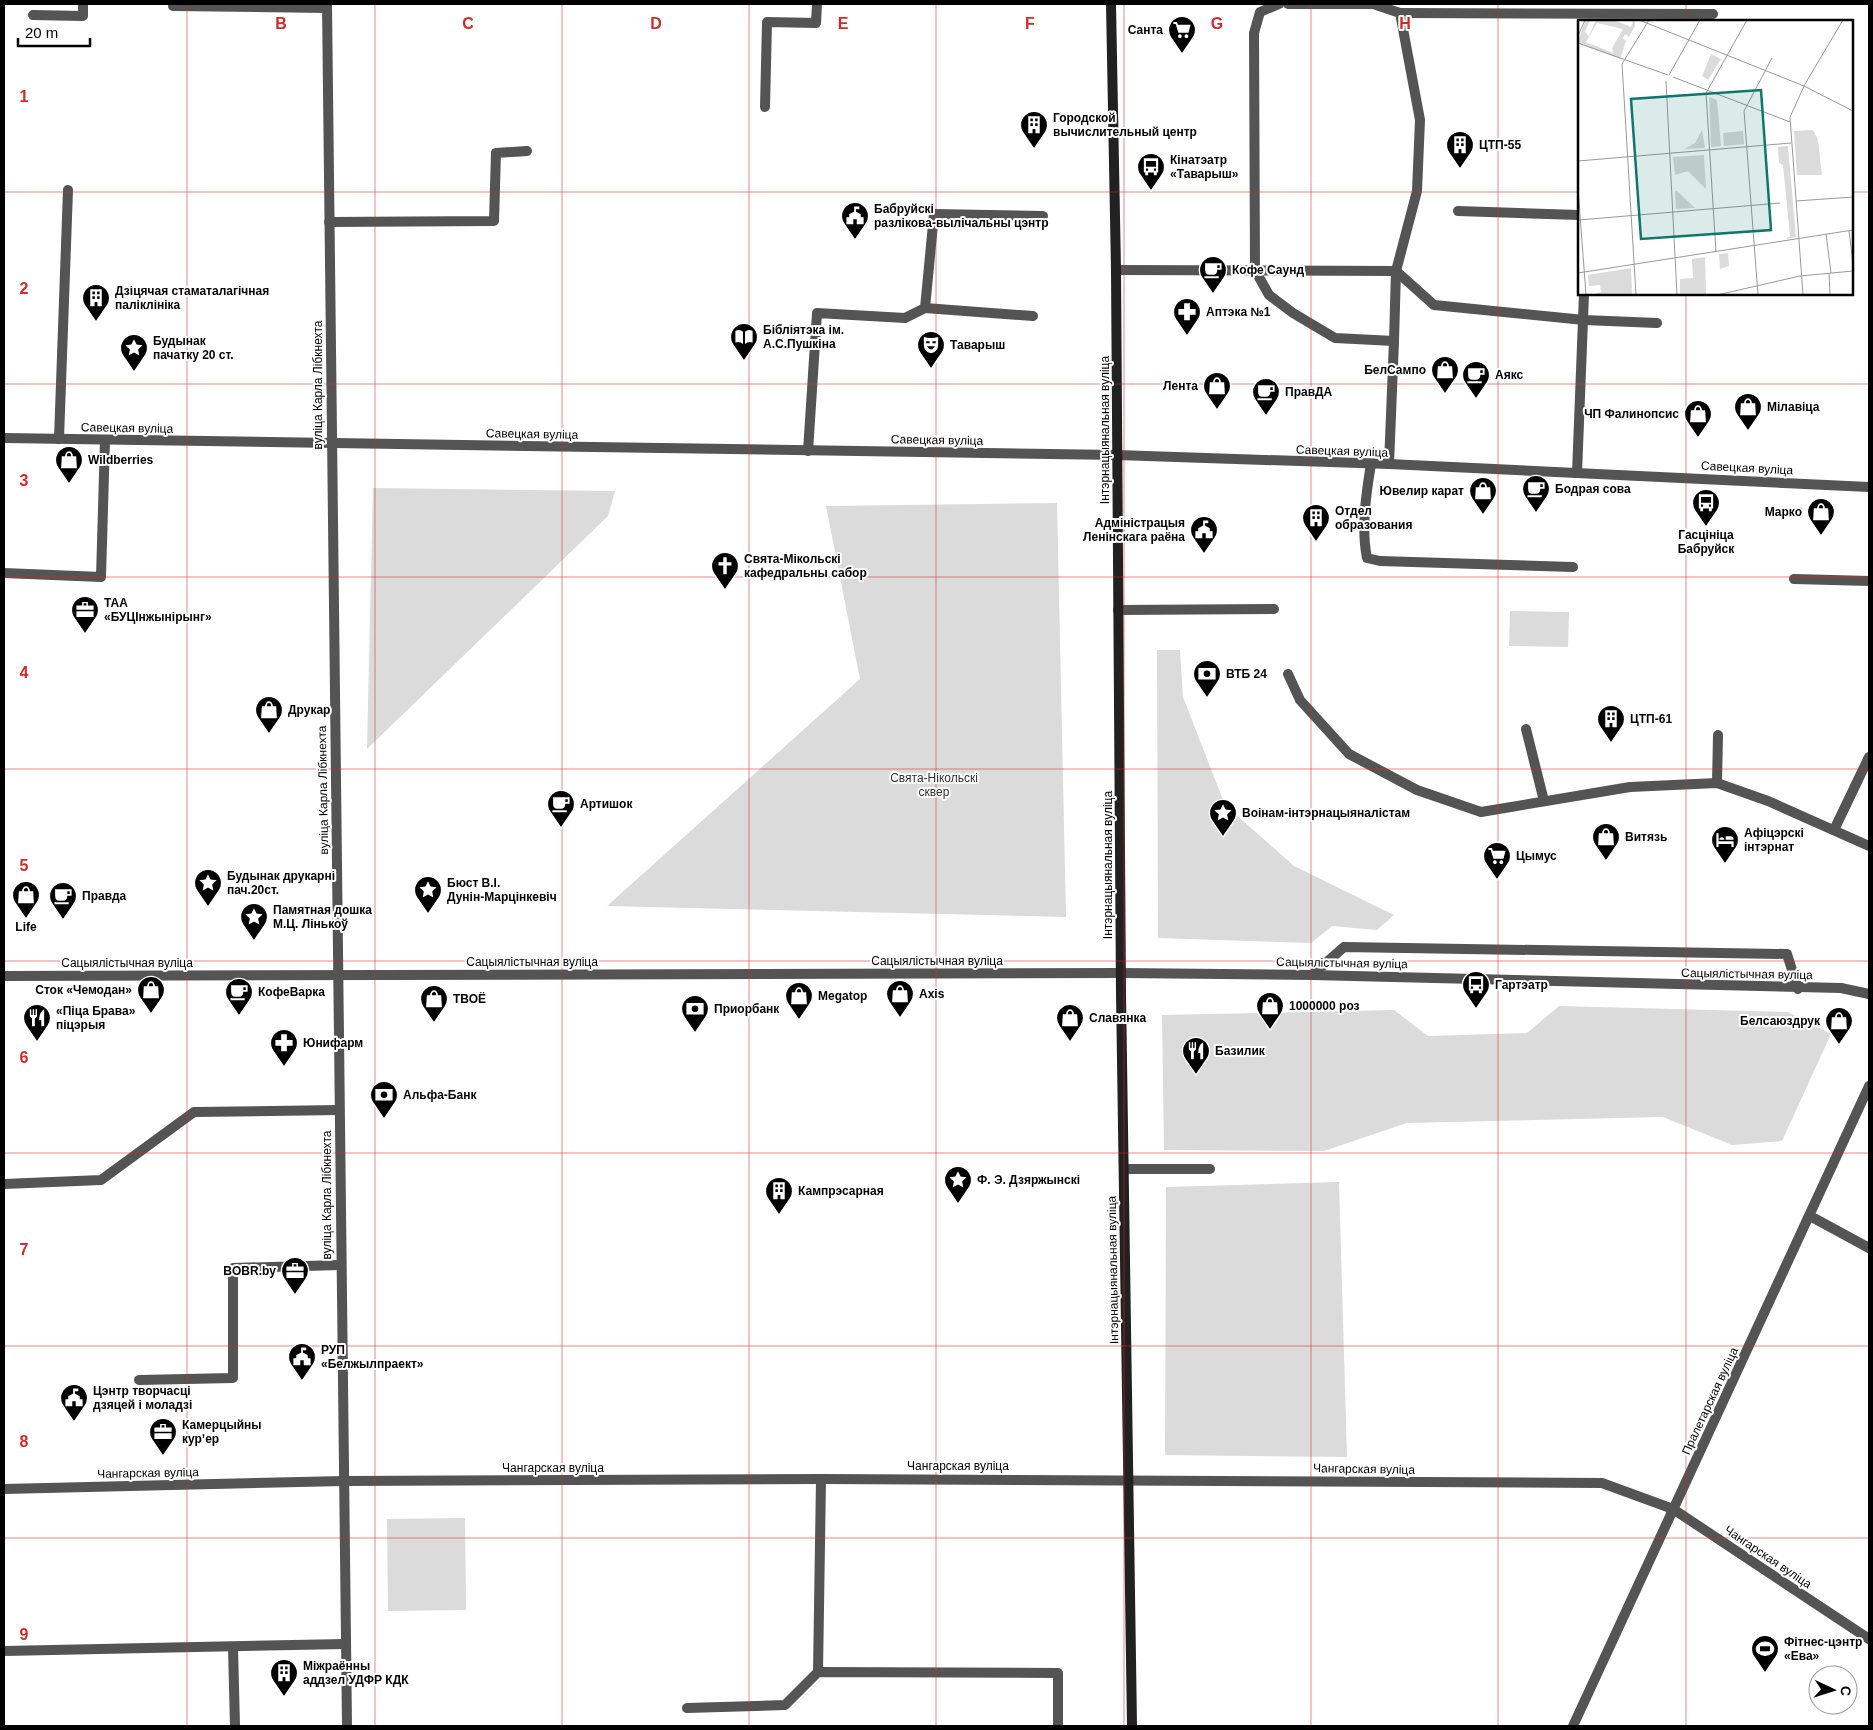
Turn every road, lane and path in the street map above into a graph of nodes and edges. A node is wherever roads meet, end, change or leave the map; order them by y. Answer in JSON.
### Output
{"nodes":[{"id":1,"x":83,"y":4,"type":"edge"},
{"id":2,"x":818,"y":4,"type":"edge"},
{"id":3,"x":1111,"y":4,"type":"edge"},
{"id":4,"x":1279,"y":4,"type":"edge"},
{"id":5,"x":1288,"y":4,"type":"edge"},
{"id":6,"x":1376,"y":4,"type":"edge"},
{"id":7,"x":173,"y":6,"type":"dead end"},
{"id":8,"x":327,"y":6,"type":"edge"},
{"id":9,"x":1644,"y":8,"type":"edge"},
{"id":10,"x":1400,"y":13,"type":"junction"},
{"id":11,"x":1713,"y":14,"type":"dead end"},
{"id":12,"x":33,"y":15,"type":"dead end"},
{"id":13,"x":765,"y":107,"type":"dead end"},
{"id":14,"x":527,"y":151,"type":"dead end"},
{"id":15,"x":68,"y":190,"type":"dead end"},
{"id":16,"x":1458,"y":211,"type":"dead end"},
{"id":17,"x":1578,"y":215,"type":"edge"},
{"id":18,"x":1043,"y":216,"type":"dead end"},
{"id":19,"x":329,"y":222,"type":"junction"},
{"id":20,"x":1116,"y":270,"type":"junction"},
{"id":21,"x":1255,"y":270,"type":"junction"},
{"id":22,"x":1396,"y":270,"type":"junction"},
{"id":23,"x":1584,"y":295,"type":"edge"},
{"id":24,"x":925,"y":308,"type":"junction"},
{"id":25,"x":1034,"y":316,"type":"dead end"},
{"id":26,"x":1584,"y":320,"type":"junction"},
{"id":27,"x":1657,"y":323,"type":"dead end"},
{"id":28,"x":1394,"y":340,"type":"junction"},
{"id":29,"x":4,"y":438,"type":"edge"},
{"id":30,"x":59,"y":439,"type":"junction"},
{"id":31,"x":105,"y":440,"type":"junction"},
{"id":32,"x":331,"y":444,"type":"junction"},
{"id":33,"x":808,"y":451,"type":"junction"},
{"id":34,"x":1117,"y":455,"type":"junction"},
{"id":35,"x":1371,"y":464,"type":"junction"},
{"id":36,"x":1389,"y":464,"type":"junction"},
{"id":37,"x":1577,"y":473,"type":"junction"},
{"id":38,"x":1869,"y":487,"type":"edge"},
{"id":39,"x":1573,"y":567,"type":"dead end"},
{"id":40,"x":4,"y":573,"type":"edge"},
{"id":41,"x":1794,"y":579,"type":"dead end"},
{"id":42,"x":1869,"y":581,"type":"edge"},
{"id":43,"x":1274,"y":609,"type":"dead end"},
{"id":44,"x":1118,"y":610,"type":"junction"},
{"id":45,"x":1288,"y":674,"type":"dead end"},
{"id":46,"x":1526,"y":729,"type":"dead end"},
{"id":47,"x":1718,"y":735,"type":"dead end"},
{"id":48,"x":1869,"y":757,"type":"edge"},
{"id":49,"x":1717,"y":784,"type":"junction"},
{"id":50,"x":1544,"y":801,"type":"junction"},
{"id":51,"x":1834,"y":830,"type":"junction"},
{"id":52,"x":1869,"y":846,"type":"edge"},
{"id":53,"x":1121,"y":973,"type":"junction"},
{"id":54,"x":339,"y":975,"type":"junction"},
{"id":55,"x":1312,"y":975,"type":"junction"},
{"id":56,"x":4,"y":976,"type":"edge"},
{"id":57,"x":1798,"y":988,"type":"junction"},
{"id":58,"x":1869,"y":994,"type":"edge"},
{"id":59,"x":1869,"y":1086,"type":"edge"},
{"id":60,"x":339,"y":1110,"type":"junction"},
{"id":61,"x":1124,"y":1169,"type":"junction"},
{"id":62,"x":1210,"y":1169,"type":"dead end"},
{"id":63,"x":4,"y":1184,"type":"edge"},
{"id":64,"x":1810,"y":1216,"type":"junction"},
{"id":65,"x":1869,"y":1248,"type":"edge"},
{"id":66,"x":340,"y":1265,"type":"junction"},
{"id":67,"x":139,"y":1380,"type":"dead end"},
{"id":68,"x":821,"y":1479,"type":"junction"},
{"id":69,"x":1128,"y":1479,"type":"junction"},
{"id":70,"x":344,"y":1481,"type":"junction"},
{"id":71,"x":4,"y":1489,"type":"edge"},
{"id":72,"x":1673,"y":1509,"type":"junction"},
{"id":73,"x":1869,"y":1640,"type":"edge"},
{"id":74,"x":345,"y":1644,"type":"junction"},
{"id":75,"x":233,"y":1647,"type":"junction"},
{"id":76,"x":4,"y":1651,"type":"edge"},
{"id":77,"x":818,"y":1672,"type":"junction"},
{"id":78,"x":687,"y":1708,"type":"dead end"},
{"id":79,"x":235,"y":1726,"type":"edge"},
{"id":80,"x":347,"y":1726,"type":"edge"},
{"id":81,"x":1058,"y":1726,"type":"edge"},
{"id":82,"x":1132,"y":1726,"type":"edge"},
{"id":83,"x":1573,"y":1726,"type":"edge"}],
"edges":[{"from":1,"to":12,"type":"street"},
{"from":2,"to":13,"type":"street"},
{"from":3,"to":20,"type":"main road","name":"Інтэрнацыянальная вуліца"},
{"from":4,"to":21,"type":"street"},
{"from":5,"to":6,"type":"street"},
{"from":6,"to":10,"type":"street"},
{"from":7,"to":8,"type":"street"},
{"from":8,"to":19,"type":"street","name":"вуліца Карла Лібкнехта"},
{"from":9,"to":10,"type":"street"},
{"from":9,"to":11,"type":"street"},
{"from":10,"to":22,"type":"street"},
{"from":14,"to":19,"type":"street"},
{"from":15,"to":30,"type":"street"},
{"from":16,"to":17,"type":"street"},
{"from":18,"to":24,"type":"street"},
{"from":19,"to":32,"type":"street","name":"вуліца Карла Лібкнехта"},
{"from":20,"to":21,"type":"street"},
{"from":20,"to":34,"type":"main road","name":"Інтэрнацыянальная вуліца"},
{"from":21,"to":22,"type":"street"},
{"from":21,"to":28,"type":"street"},
{"from":22,"to":26,"type":"street"},
{"from":22,"to":28,"type":"street"},
{"from":23,"to":26,"type":"street"},
{"from":24,"to":25,"type":"street"},
{"from":24,"to":33,"type":"street"},
{"from":26,"to":27,"type":"street"},
{"from":26,"to":37,"type":"street"},
{"from":28,"to":36,"type":"street"},
{"from":29,"to":30,"type":"street","name":"Савецкая вуліца"},
{"from":30,"to":31,"type":"street","name":"Савецкая вуліца"},
{"from":31,"to":32,"type":"street","name":"Савецкая вуліца"},
{"from":31,"to":40,"type":"street"},
{"from":32,"to":33,"type":"street","name":"Савецкая вуліца"},
{"from":32,"to":54,"type":"street","name":"вуліца Карла Лібкнехта"},
{"from":33,"to":34,"type":"street","name":"Савецкая вуліца"},
{"from":34,"to":35,"type":"street","name":"Савецкая вуліца"},
{"from":34,"to":44,"type":"main road","name":"Інтэрнацыянальная вуліца"},
{"from":35,"to":36,"type":"street","name":"Савецкая вуліца"},
{"from":35,"to":39,"type":"street"},
{"from":36,"to":37,"type":"street","name":"Савецкая вуліца"},
{"from":37,"to":38,"type":"street","name":"Савецкая вуліца"},
{"from":41,"to":42,"type":"street"},
{"from":43,"to":44,"type":"street"},
{"from":44,"to":53,"type":"main road","name":"Інтэрнацыянальная вуліца"},
{"from":45,"to":50,"type":"street"},
{"from":46,"to":50,"type":"street"},
{"from":47,"to":49,"type":"street"},
{"from":48,"to":51,"type":"street"},
{"from":49,"to":50,"type":"street"},
{"from":49,"to":51,"type":"street"},
{"from":51,"to":52,"type":"street"},
{"from":53,"to":54,"type":"street","name":"Сацыялістычная вуліца"},
{"from":53,"to":55,"type":"street","name":"Сацыялістычная вуліца"},
{"from":53,"to":61,"type":"main road","name":"Інтэрнацыянальная вуліца"},
{"from":54,"to":56,"type":"street","name":"Сацыялістычная вуліца"},
{"from":54,"to":60,"type":"street","name":"вуліца Карла Лібкнехта"},
{"from":55,"to":57,"type":"street","name":"Сацыялістычная вуліца"},
{"from":55,"to":57,"type":"street"},
{"from":57,"to":58,"type":"street","name":"Сацыялістычная вуліца"},
{"from":59,"to":64,"type":"street","name":"Пралетарская вуліца"},
{"from":60,"to":63,"type":"street"},
{"from":60,"to":66,"type":"street","name":"вуліца Карла Лібкнехта"},
{"from":61,"to":62,"type":"street"},
{"from":61,"to":69,"type":"main road","name":"Інтэрнацыянальная вуліца"},
{"from":64,"to":65,"type":"street"},
{"from":64,"to":72,"type":"street","name":"Пралетарская вуліца"},
{"from":66,"to":67,"type":"street"},
{"from":66,"to":70,"type":"street","name":"вуліца Карла Лібкнехта"},
{"from":68,"to":69,"type":"street","name":"Чангарская вуліца"},
{"from":68,"to":70,"type":"street","name":"Чангарская вуліца"},
{"from":68,"to":77,"type":"street"},
{"from":69,"to":72,"type":"street","name":"Чангарская вуліца"},
{"from":69,"to":82,"type":"main road","name":"Інтэрнацыянальная вуліца"},
{"from":70,"to":71,"type":"street","name":"Чангарская вуліца"},
{"from":70,"to":74,"type":"street","name":"вуліца Карла Лібкнехта"},
{"from":72,"to":73,"type":"street","name":"Чангарская вуліца"},
{"from":72,"to":83,"type":"street","name":"Пралетарская вуліца"},
{"from":74,"to":75,"type":"street"},
{"from":74,"to":80,"type":"street","name":"вуліца Карла Лібкнехта"},
{"from":75,"to":76,"type":"street"},
{"from":75,"to":79,"type":"street"},
{"from":77,"to":78,"type":"street"},
{"from":77,"to":81,"type":"street"}]}
